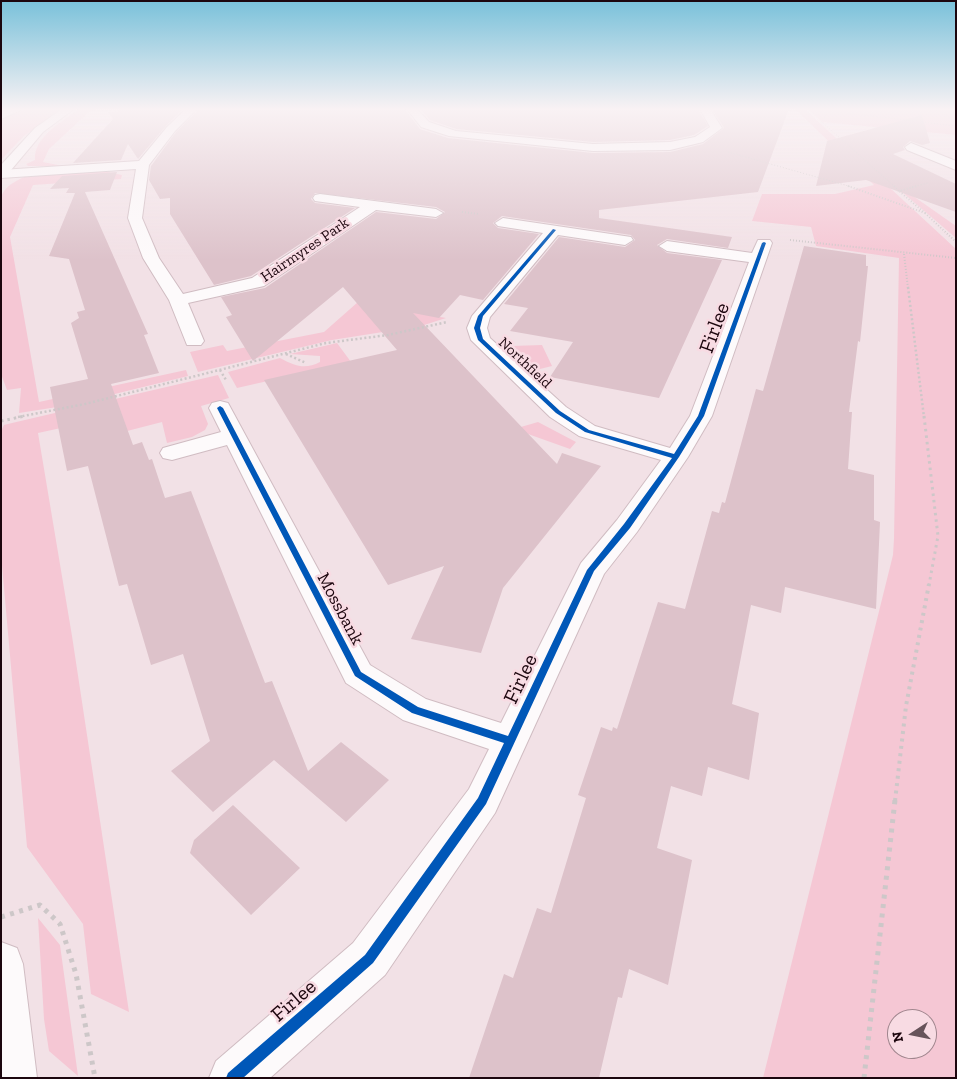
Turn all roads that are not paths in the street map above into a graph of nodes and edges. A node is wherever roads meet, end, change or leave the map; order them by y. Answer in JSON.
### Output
{"nodes":[{"id":1,"x":14,"y":159,"type":"edge"},
{"id":2,"x":147,"y":159,"type":"edge"},
{"id":3,"x":940,"y":159,"type":"edge"},
{"id":4,"x":142,"y":165,"type":"junction"},
{"id":5,"x":956,"y":166,"type":"edge"},
{"id":6,"x":1,"y":174,"type":"edge"},
{"id":7,"x":320,"y":198,"type":"dead end"},
{"id":8,"x":372,"y":206,"type":"junction"},
{"id":9,"x":436,"y":213,"type":"road end"},
{"id":10,"x":503,"y":223,"type":"road end"},
{"id":11,"x":554,"y":230,"type":"junction"},
{"id":12,"x":624,"y":240,"type":"dead end"},
{"id":13,"x":667,"y":246,"type":"dead end"},
{"id":14,"x":178,"y":300,"type":"junction"},
{"id":15,"x":194,"y":341,"type":"dead end"},
{"id":16,"x":220,"y":408,"type":"dead end"},
{"id":17,"x":233,"y":436,"type":"junction"},
{"id":18,"x":172,"y":453,"type":"dead end"},
{"id":19,"x":676,"y":457,"type":"junction"},
{"id":20,"x":511,"y":741,"type":"junction"},
{"id":21,"x":1,"y":964,"type":"edge"},
{"id":22,"x":13,"y":1078,"type":"edge"},
{"id":23,"x":233,"y":1078,"type":"edge"}],
"edges":[{"from":1,"to":6,"type":"street"},
{"from":2,"to":4,"type":"street"},
{"from":3,"to":5,"type":"street"},
{"from":4,"to":6,"type":"street"},
{"from":4,"to":14,"type":"street"},
{"from":7,"to":8,"type":"street","name":"Hairmyres Park"},
{"from":8,"to":9,"type":"street","name":"Hairmyres Park"},
{"from":8,"to":14,"type":"street","name":"Hairmyres Park"},
{"from":10,"to":11,"type":"street"},
{"from":11,"to":12,"type":"street"},
{"from":11,"to":19,"type":"street","name":"Northfield"},
{"from":13,"to":19,"type":"street","name":"Firlee"},
{"from":14,"to":15,"type":"street"},
{"from":16,"to":17,"type":"street","name":"Mossbank"},
{"from":17,"to":18,"type":"street"},
{"from":17,"to":20,"type":"street","name":"Mossbank"},
{"from":19,"to":20,"type":"street","name":"Firlee"},
{"from":20,"to":23,"type":"street","name":"Firlee"},
{"from":21,"to":22,"type":"street"}]}
